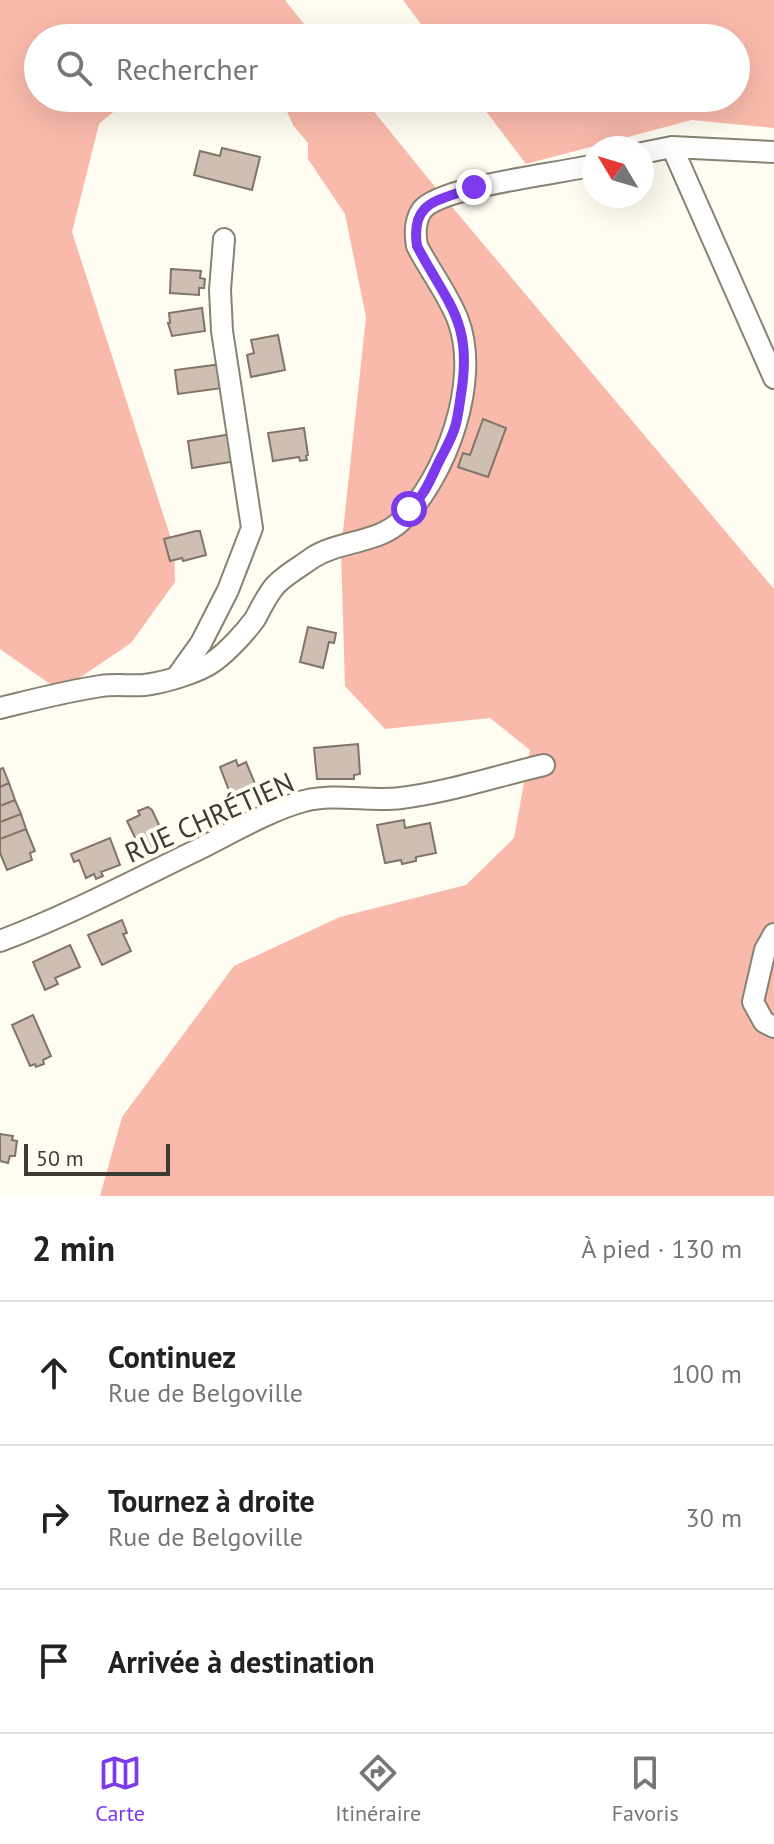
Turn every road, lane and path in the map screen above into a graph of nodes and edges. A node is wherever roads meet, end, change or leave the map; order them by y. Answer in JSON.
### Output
{"nodes":[{"id":1,"x":672,"y":147,"type":"junction"},
{"id":2,"x":654,"y":151,"type":"edge"},
{"id":3,"x":774,"y":152,"type":"edge"},
{"id":4,"x":582,"y":167,"type":"edge"},
{"id":5,"x":224,"y":239,"type":"dead end"},
{"id":6,"x":774,"y":378,"type":"edge"},
{"id":7,"x":176,"y":678,"type":"junction"},
{"id":8,"x":0,"y":708,"type":"edge"},
{"id":9,"x":544,"y":765,"type":"dead end"},
{"id":10,"x":774,"y":934,"type":"edge"},
{"id":11,"x":0,"y":941,"type":"edge"},
{"id":12,"x":774,"y":1027,"type":"edge"}],
"edges":[{"from":1,"to":2,"type":"street"},
{"from":1,"to":3,"type":"street"},
{"from":1,"to":6,"type":"street"},
{"from":4,"to":7,"type":"street"},
{"from":5,"to":7,"type":"street"},
{"from":7,"to":8,"type":"street"},
{"from":9,"to":11,"type":"street","name":"RUE CHRÉTIEN"},
{"from":10,"to":12,"type":"street"}]}
